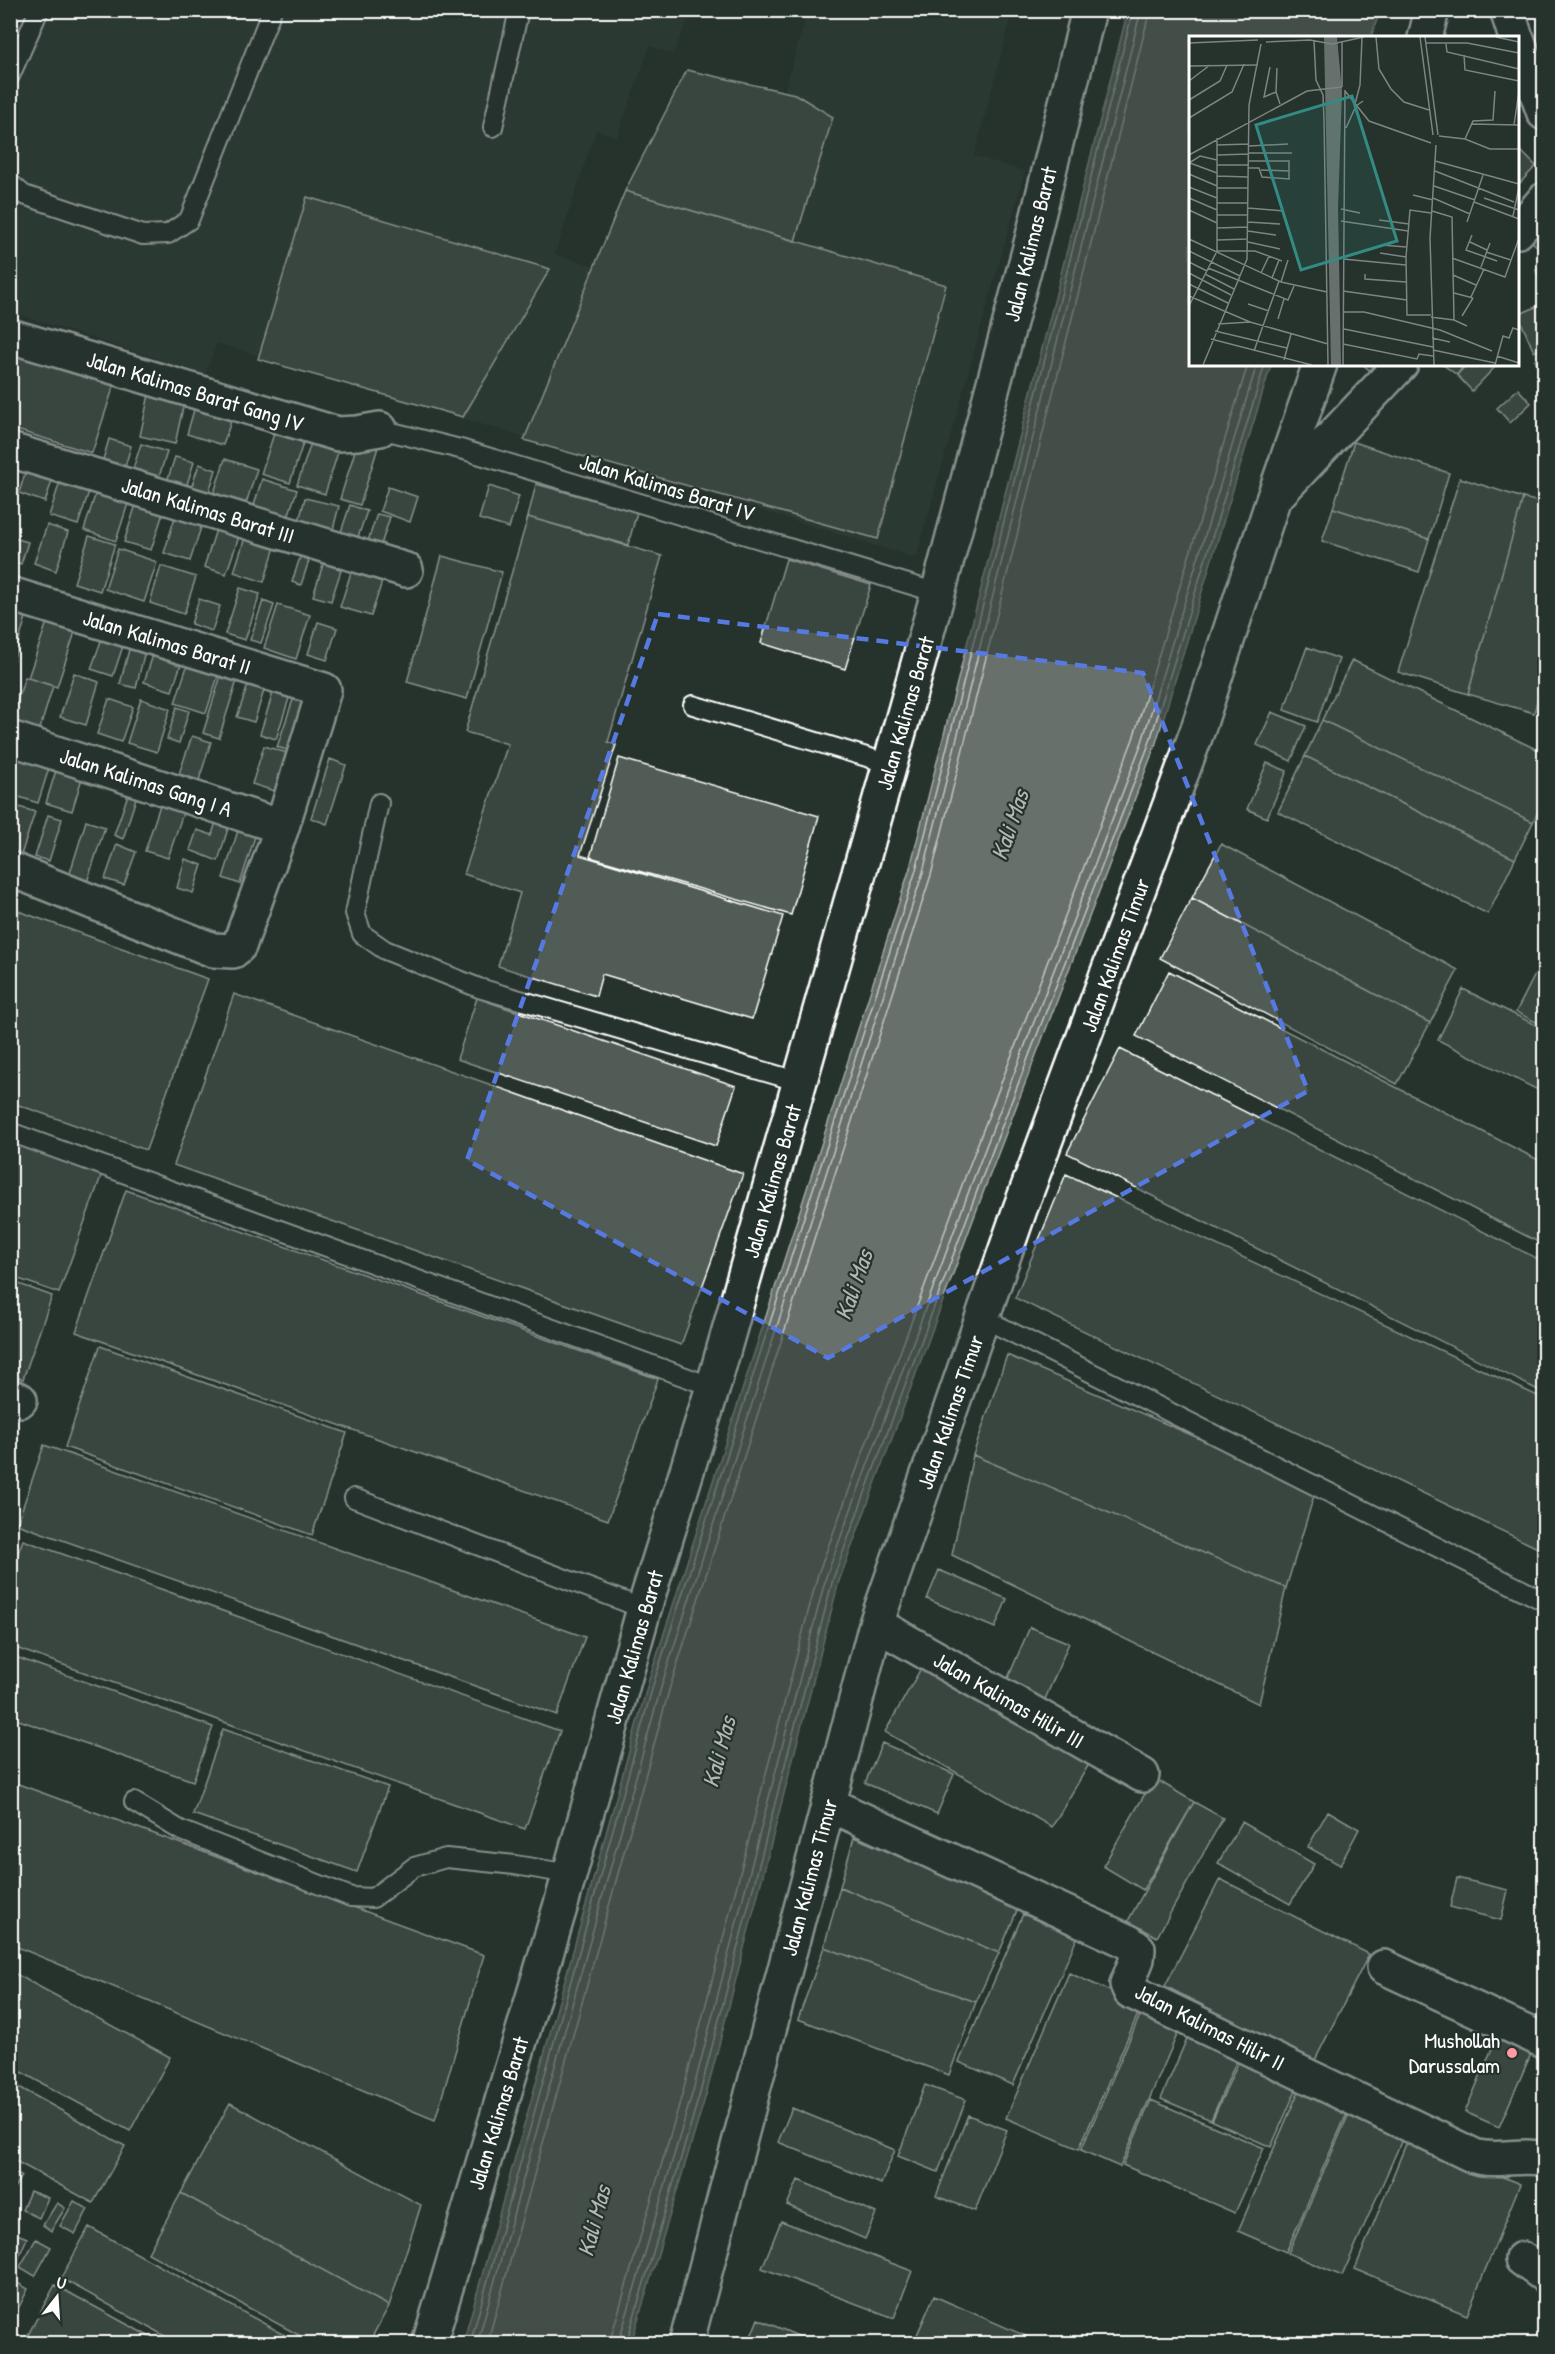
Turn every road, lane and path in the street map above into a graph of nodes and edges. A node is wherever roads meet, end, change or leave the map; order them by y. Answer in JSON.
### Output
{"nodes":[{"id":1,"x":39,"y":10,"type":"edge"},
{"id":2,"x":272,"y":10,"type":"edge"},
{"id":3,"x":519,"y":10,"type":"edge"},
{"id":4,"x":1089,"y":10,"type":"edge"},
{"id":5,"x":1432,"y":10,"type":"edge"},
{"id":6,"x":1507,"y":10,"type":"edge"},
{"id":7,"x":1426,"y":36,"type":"edge"},
{"id":8,"x":1514,"y":36,"type":"edge"},
{"id":9,"x":1519,"y":54,"type":"edge"},
{"id":10,"x":10,"y":76,"type":"edge"},
{"id":11,"x":1545,"y":113,"type":"edge"},
{"id":12,"x":493,"y":127,"type":"dead end"},
{"id":13,"x":10,"y":183,"type":"edge"},
{"id":14,"x":1545,"y":200,"type":"edge"},
{"id":15,"x":1519,"y":230,"type":"edge"},
{"id":16,"x":10,"y":336,"type":"edge"},
{"id":17,"x":1319,"y":366,"type":"edge"},
{"id":18,"x":1399,"y":366,"type":"edge"},
{"id":19,"x":380,"y":429,"type":"joint"},
{"id":20,"x":10,"y":450,"type":"edge"},
{"id":21,"x":1273,"y":500,"type":"junction"},
{"id":22,"x":406,"y":570,"type":"dead end"},
{"id":23,"x":938,"y":593,"type":"junction"},
{"id":24,"x":10,"y":594,"type":"edge"},
{"id":25,"x":693,"y":705,"type":"dead end"},
{"id":26,"x":10,"y":738,"type":"edge"},
{"id":27,"x":890,"y":764,"type":"junction"},
{"id":28,"x":379,"y":803,"type":"dead end"},
{"id":29,"x":282,"y":827,"type":"junction"},
{"id":30,"x":10,"y":869,"type":"edge"},
{"id":31,"x":800,"y":1082,"type":"junction"},
{"id":32,"x":10,"y":1132,"type":"edge"},
{"id":33,"x":983,"y":1318,"type":"junction"},
{"id":34,"x":713,"y":1387,"type":"junction"},
{"id":35,"x":354,"y":1498,"type":"dead end"},
{"id":36,"x":1545,"y":1601,"type":"edge"},
{"id":37,"x":644,"y":1609,"type":"junction"},
{"id":38,"x":876,"y":1624,"type":"junction"},
{"id":39,"x":1142,"y":1775,"type":"dead end"},
{"id":40,"x":134,"y":1802,"type":"dead end"},
{"id":41,"x":828,"y":1804,"type":"junction"},
{"id":42,"x":570,"y":1874,"type":"junction"},
{"id":43,"x":1384,"y":1967,"type":"dead end"},
{"id":44,"x":1545,"y":2040,"type":"edge"},
{"id":45,"x":1545,"y":2158,"type":"edge"},
{"id":46,"x":429,"y":2343,"type":"edge"},
{"id":47,"x":686,"y":2343,"type":"edge"}],
"edges":[{"from":1,"to":10,"type":"lane"},
{"from":2,"to":13,"type":"lane"},
{"from":3,"to":12,"type":"lane"},
{"from":4,"to":23,"type":"street","name":"Jalan Kalimas Barat"},
{"from":5,"to":7,"type":"street"},
{"from":6,"to":8,"type":"street"},
{"from":9,"to":11,"type":"street"},
{"from":14,"to":15,"type":"street"},
{"from":16,"to":19,"type":"street","name":"Jalan Kalimas Barat Gang IV"},
{"from":17,"to":21,"type":"street","name":"Jalan Kalimas Timur"},
{"from":18,"to":21,"type":"street","name":"Jalan Kalimas Timur"},
{"from":19,"to":23,"type":"lane","name":"Jalan Kalimas Barat IV"},
{"from":20,"to":22,"type":"street","name":"Jalan Kalimas Barat III"},
{"from":21,"to":33,"type":"street","name":"Jalan Kalimas Timur"},
{"from":23,"to":27,"type":"street","name":"Jalan Kalimas Barat"},
{"from":24,"to":29,"type":"street","name":"Jalan Kalimas Barat II"},
{"from":25,"to":27,"type":"lane"},
{"from":26,"to":29,"type":"street","name":"Jalan Kalimas Gang I A"},
{"from":27,"to":31,"type":"street","name":"Jalan Kalimas Barat"},
{"from":28,"to":31,"type":"lane"},
{"from":29,"to":30,"type":"street"},
{"from":31,"to":34,"type":"street","name":"Jalan Kalimas Barat"},
{"from":32,"to":34,"type":"lane"},
{"from":33,"to":36,"type":"lane"},
{"from":33,"to":38,"type":"street","name":"Jalan Kalimas Timur"},
{"from":34,"to":37,"type":"street","name":"Jalan Kalimas Barat"},
{"from":35,"to":37,"type":"lane"},
{"from":37,"to":42,"type":"street","name":"Jalan Kalimas Barat"},
{"from":38,"to":39,"type":"street","name":"Jalan Kalimas Hilir III"},
{"from":38,"to":41,"type":"street","name":"Jalan Kalimas Timur"},
{"from":40,"to":42,"type":"lane"},
{"from":41,"to":45,"type":"street","name":"Jalan Kalimas Hilir II"},
{"from":41,"to":47,"type":"street","name":"Jalan Kalimas Timur"},
{"from":42,"to":46,"type":"street","name":"Jalan Kalimas Barat"},
{"from":43,"to":44,"type":"street"}]}
